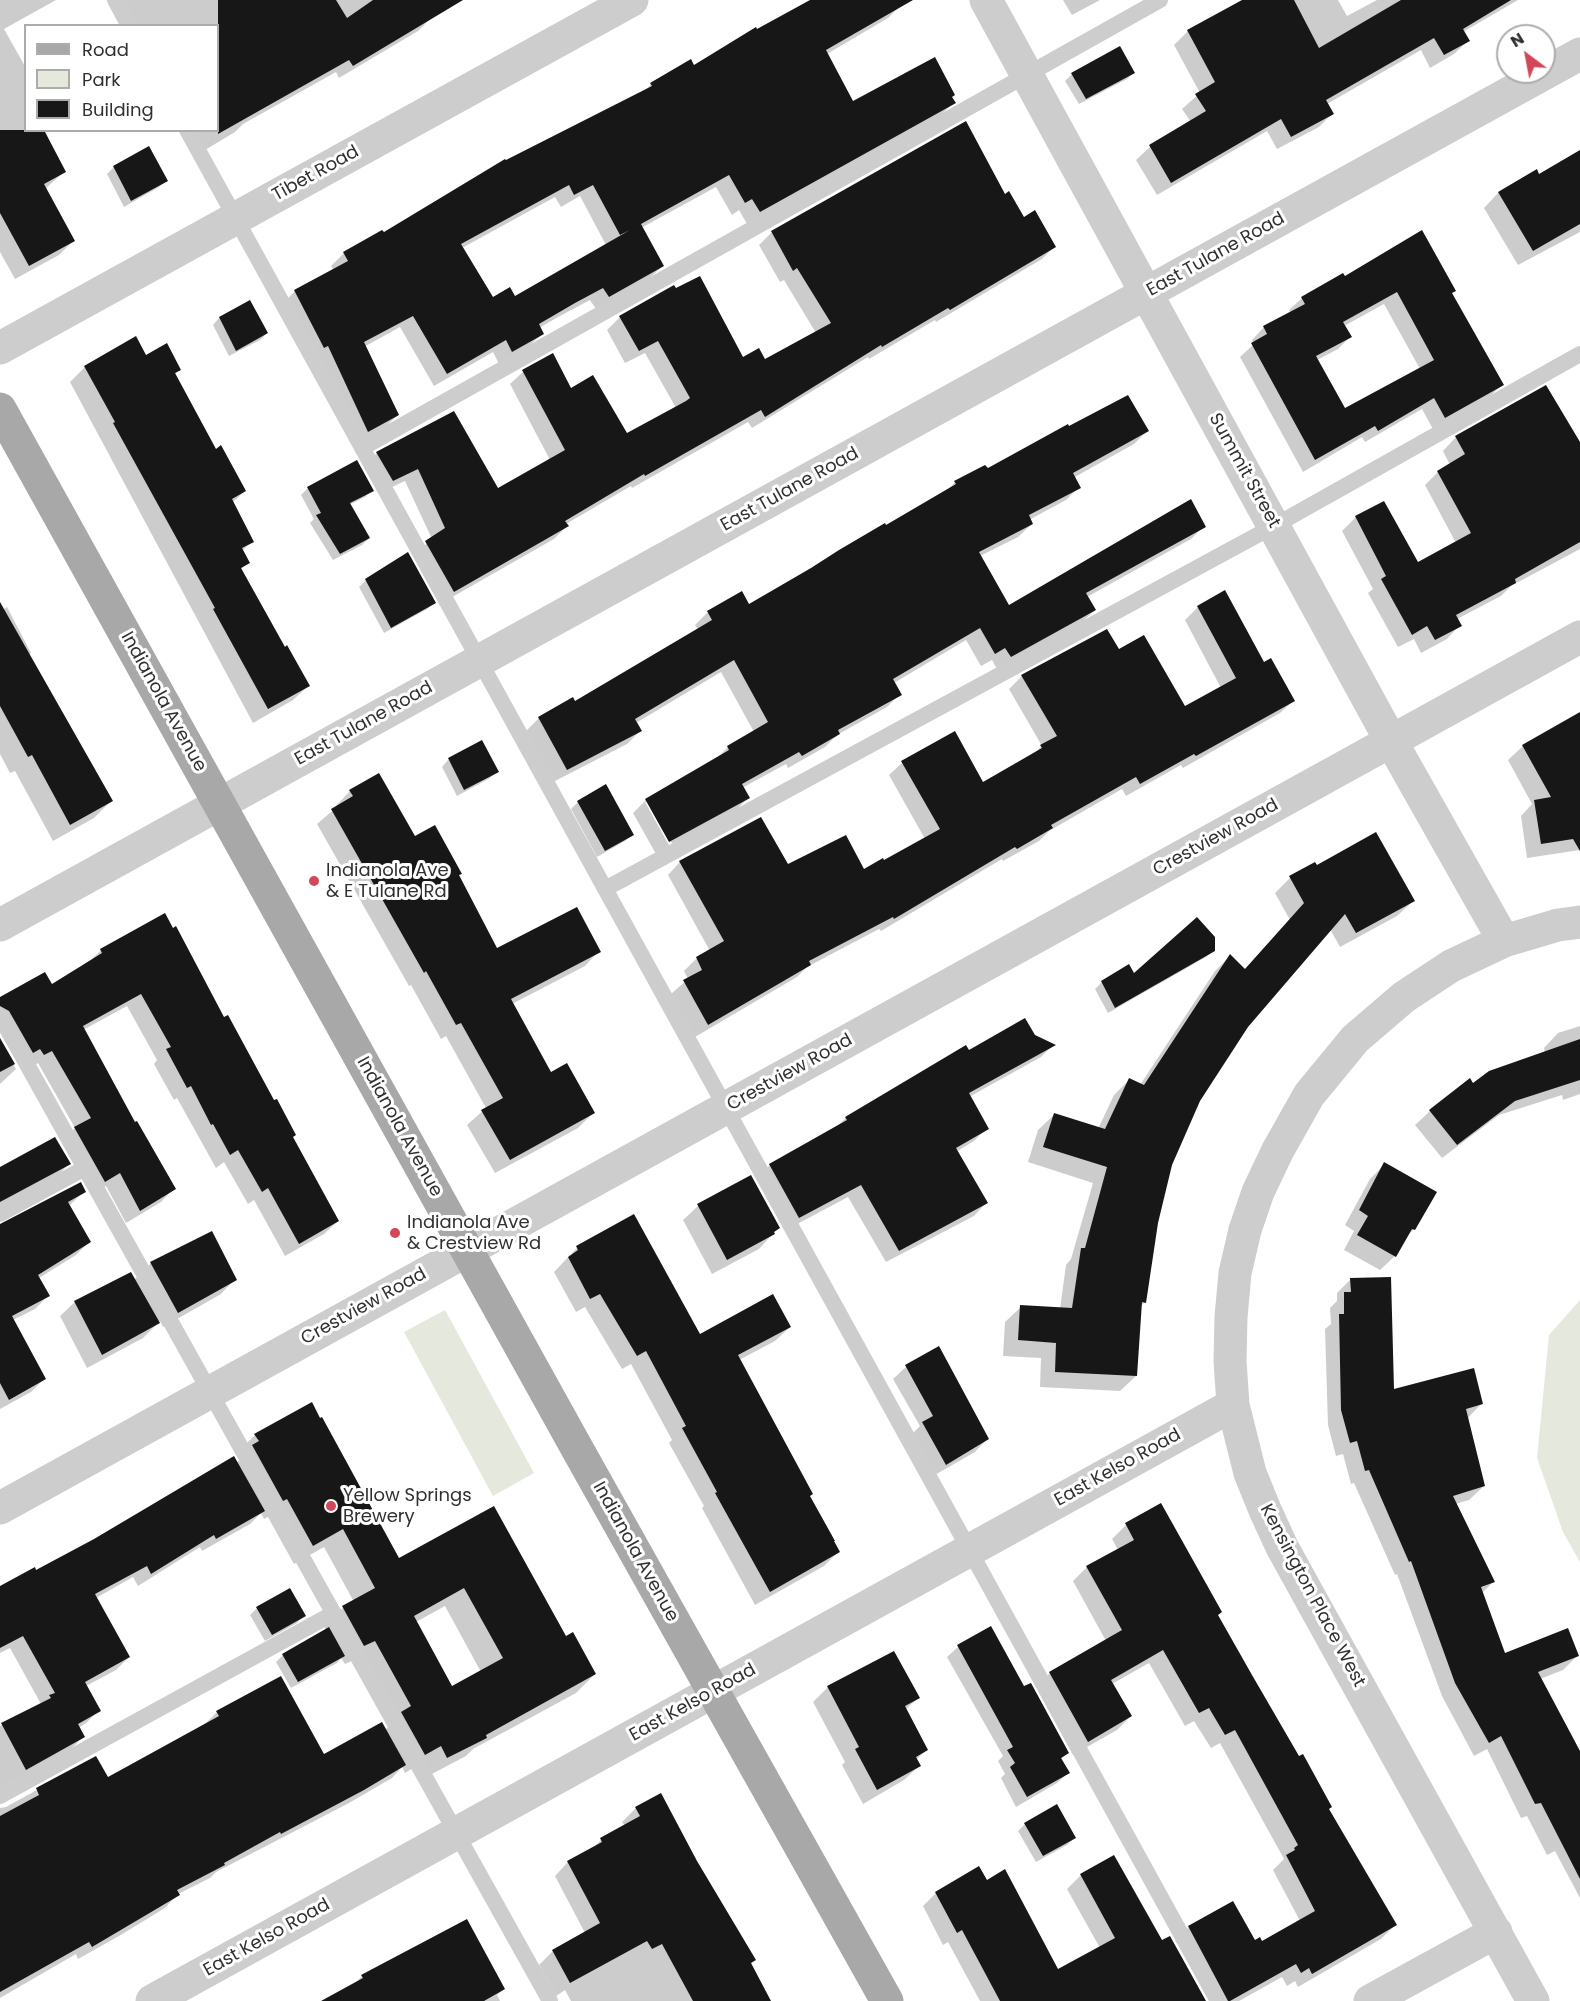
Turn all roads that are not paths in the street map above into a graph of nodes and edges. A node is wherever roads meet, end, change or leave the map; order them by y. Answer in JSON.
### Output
{"nodes":[{"id":1,"x":115,"y":0,"type":"edge"},
{"id":2,"x":633,"y":0,"type":"edge"},
{"id":3,"x":986,"y":0,"type":"edge"},
{"id":4,"x":1160,"y":0,"type":"edge"},
{"id":5,"x":128,"y":24,"type":"edge"},
{"id":6,"x":1580,"y":54,"type":"edge"},
{"id":7,"x":1027,"y":75,"type":"junction"},
{"id":8,"x":188,"y":132,"type":"edge"},
{"id":9,"x":236,"y":219,"type":"junction"},
{"id":10,"x":1146,"y":293,"type":"junction"},
{"id":11,"x":0,"y":348,"type":"edge"},
{"id":12,"x":1580,"y":354,"type":"edge"},
{"id":13,"x":0,"y":409,"type":"edge"},
{"id":14,"x":362,"y":448,"type":"junction"},
{"id":15,"x":1274,"y":526,"type":"junction"},
{"id":16,"x":1580,"y":637,"type":"edge"},
{"id":17,"x":480,"y":661,"type":"junction"},
{"id":18,"x":1391,"y":741,"type":"junction"},
{"id":19,"x":219,"y":804,"type":"junction"},
{"id":20,"x":605,"y":889,"type":"junction"},
{"id":21,"x":1580,"y":922,"type":"edge"},
{"id":22,"x":0,"y":925,"type":"edge"},
{"id":23,"x":1504,"y":940,"type":"junction"},
{"id":24,"x":0,"y":1016,"type":"edge"},
{"id":25,"x":726,"y":1108,"type":"junction"},
{"id":26,"x":85,"y":1168,"type":"junction"},
{"id":27,"x":0,"y":1214,"type":"edge"},
{"id":28,"x":468,"y":1250,"type":"junction"},
{"id":29,"x":210,"y":1392,"type":"junction"},
{"id":30,"x":1233,"y":1405,"type":"junction"},
{"id":31,"x":0,"y":1508,"type":"edge"},
{"id":32,"x":969,"y":1550,"type":"junction"},
{"id":33,"x":334,"y":1613,"type":"junction"},
{"id":34,"x":714,"y":1691,"type":"junction"},
{"id":35,"x":0,"y":1796,"type":"edge"},
{"id":36,"x":457,"y":1833,"type":"junction"},
{"id":37,"x":1496,"y":1932,"type":"junction"},
{"id":38,"x":152,"y":2001,"type":"edge"},
{"id":39,"x":550,"y":2001,"type":"edge"},
{"id":40,"x":887,"y":2001,"type":"edge"},
{"id":41,"x":1218,"y":2001,"type":"edge"},
{"id":42,"x":1370,"y":2001,"type":"edge"},
{"id":43,"x":1533,"y":2001,"type":"edge"}],
"edges":[{"from":1,"to":5,"type":"lane"},
{"from":2,"to":9,"type":"street","name":"Tibet Road"},
{"from":3,"to":7,"type":"street","name":"Summit Street"},
{"from":4,"to":7,"type":"lane"},
{"from":6,"to":10,"type":"street","name":"East Tulane Road"},
{"from":7,"to":10,"type":"street","name":"Summit Street"},
{"from":7,"to":14,"type":"lane"},
{"from":8,"to":9,"type":"lane"},
{"from":9,"to":11,"type":"street","name":"Tibet Road"},
{"from":9,"to":14,"type":"lane"},
{"from":10,"to":15,"type":"street","name":"Summit Street"},
{"from":10,"to":17,"type":"street","name":"East Tulane Road"},
{"from":12,"to":15,"type":"lane"},
{"from":13,"to":19,"type":"main road","name":"Indianola Avenue"},
{"from":14,"to":17,"type":"lane"},
{"from":15,"to":18,"type":"street","name":"Summit Street"},
{"from":15,"to":20,"type":"lane"},
{"from":16,"to":18,"type":"street","name":"Crestview Road"},
{"from":17,"to":19,"type":"street","name":"East Tulane Road"},
{"from":17,"to":20,"type":"lane"},
{"from":18,"to":23,"type":"street","name":"Summit Street"},
{"from":18,"to":25,"type":"street","name":"Crestview Road"},
{"from":19,"to":22,"type":"street","name":"East Tulane Road"},
{"from":19,"to":28,"type":"main road","name":"Indianola Avenue"},
{"from":20,"to":25,"type":"lane"},
{"from":21,"to":23,"type":"street","name":"Kensington Place West"},
{"from":23,"to":30,"type":"street","name":"Kensington Place West"},
{"from":24,"to":26,"type":"lane"},
{"from":25,"to":28,"type":"street","name":"Crestview Road"},
{"from":25,"to":32,"type":"lane"},
{"from":26,"to":27,"type":"lane"},
{"from":26,"to":29,"type":"lane"},
{"from":28,"to":29,"type":"street","name":"Crestview Road"},
{"from":28,"to":34,"type":"main road","name":"Indianola Avenue"},
{"from":29,"to":31,"type":"street","name":"Crestview Road"},
{"from":29,"to":33,"type":"lane"},
{"from":30,"to":32,"type":"street","name":"East Kelso Road"},
{"from":30,"to":37,"type":"street","name":"Kensington Place West"},
{"from":32,"to":34,"type":"street","name":"East Kelso Road"},
{"from":32,"to":41,"type":"lane"},
{"from":33,"to":35,"type":"lane"},
{"from":33,"to":36,"type":"lane"},
{"from":34,"to":36,"type":"street","name":"East Kelso Road"},
{"from":34,"to":40,"type":"main road","name":"Indianola Avenue"},
{"from":36,"to":38,"type":"street","name":"East Kelso Road"},
{"from":36,"to":39,"type":"lane"},
{"from":37,"to":42,"type":"street"},
{"from":37,"to":43,"type":"street","name":"Kensington Place West"}]}
